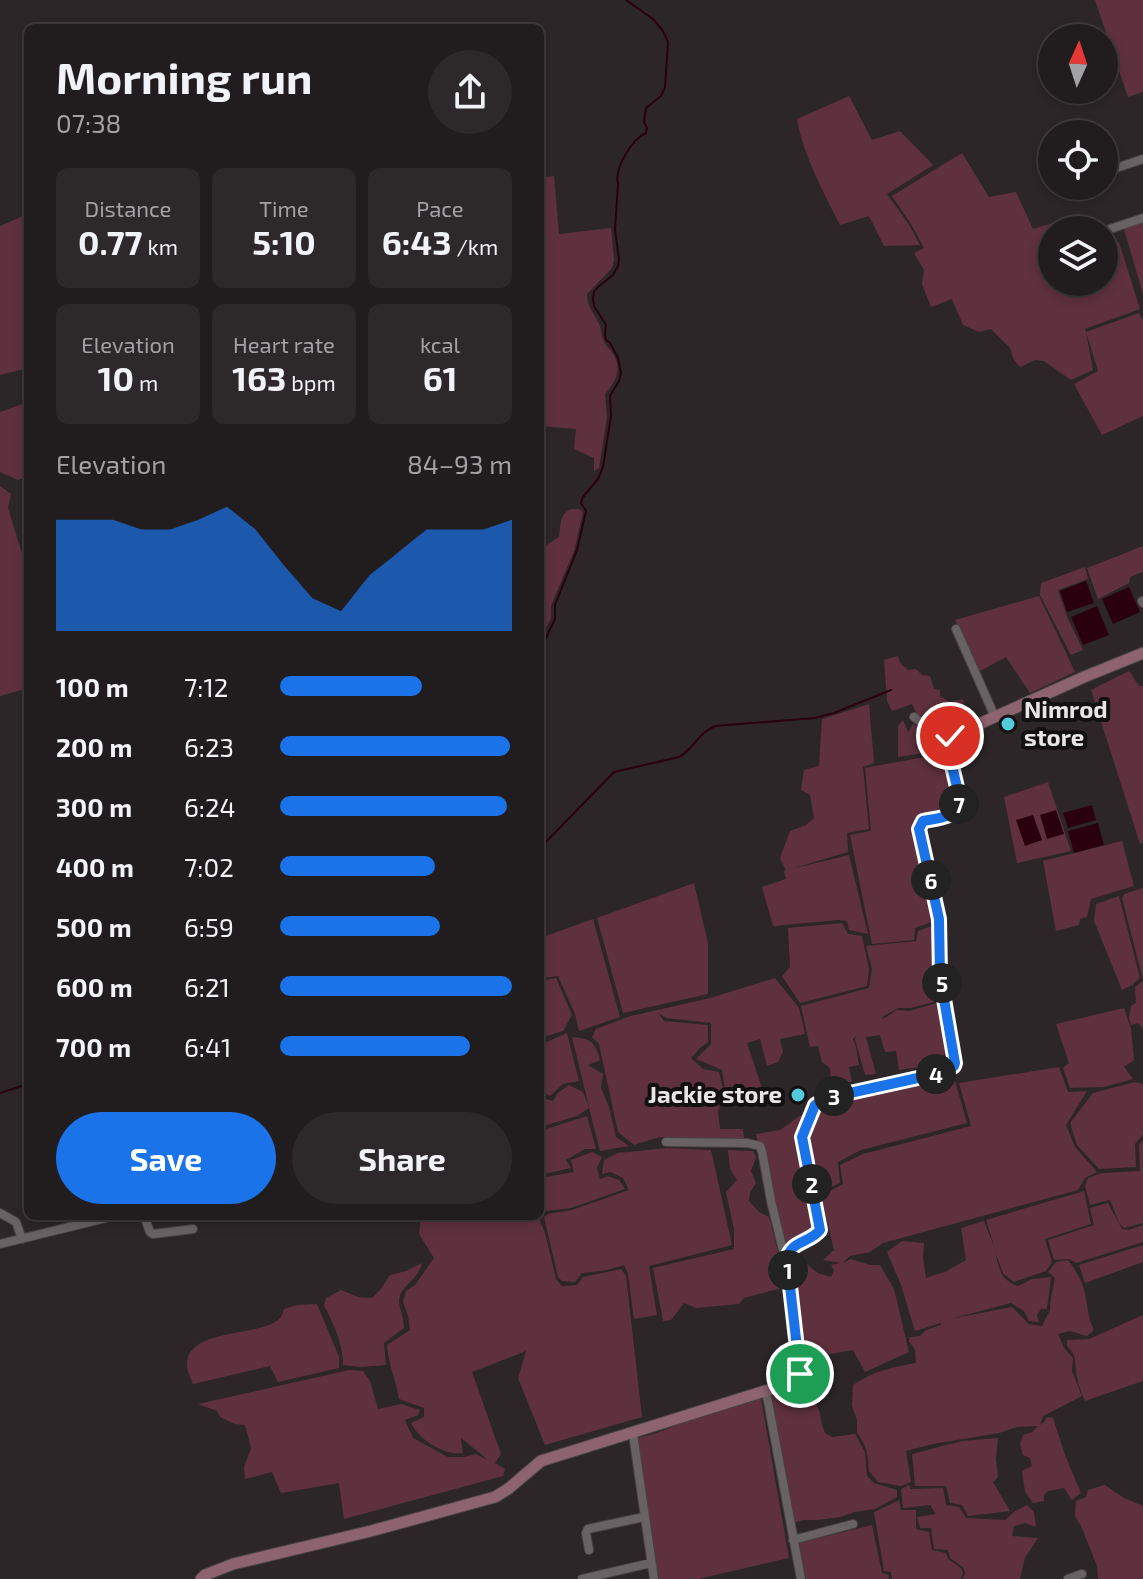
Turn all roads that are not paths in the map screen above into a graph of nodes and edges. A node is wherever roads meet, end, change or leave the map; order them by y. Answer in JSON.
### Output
{"nodes":[{"id":1,"x":1143,"y":159,"type":"edge"},
{"id":2,"x":1118,"y":167,"type":"edge"},
{"id":3,"x":1143,"y":218,"type":"edge"},
{"id":4,"x":1118,"y":226,"type":"edge"},
{"id":5,"x":956,"y":629,"type":"dead end"},
{"id":6,"x":1143,"y":653,"type":"edge"},
{"id":7,"x":914,"y":717,"type":"dead end"},
{"id":8,"x":995,"y":717,"type":"junction"},
{"id":9,"x":952,"y":736,"type":"junction"},
{"id":10,"x":666,"y":1142,"type":"dead end"},
{"id":11,"x":0,"y":1213,"type":"edge"},
{"id":12,"x":88,"y":1220,"type":"edge"},
{"id":13,"x":146,"y":1220,"type":"edge"},
{"id":14,"x":193,"y":1229,"type":"dead end"},
{"id":15,"x":22,"y":1239,"type":"junction"},
{"id":16,"x":0,"y":1244,"type":"edge"},
{"id":17,"x":788,"y":1252,"type":"junction"},
{"id":18,"x":766,"y":1391,"type":"junction"},
{"id":19,"x":633,"y":1434,"type":"junction"},
{"id":20,"x":644,"y":1517,"type":"junction"},
{"id":21,"x":853,"y":1524,"type":"dead end"},
{"id":22,"x":793,"y":1540,"type":"junction"},
{"id":23,"x":589,"y":1550,"type":"dead end"},
{"id":24,"x":651,"y":1563,"type":"junction"},
{"id":25,"x":1082,"y":1574,"type":"dead end"},
{"id":26,"x":201,"y":1579,"type":"edge"},
{"id":27,"x":582,"y":1579,"type":"edge"},
{"id":28,"x":654,"y":1579,"type":"edge"},
{"id":29,"x":801,"y":1579,"type":"edge"},
{"id":30,"x":1068,"y":1579,"type":"edge"}],
"edges":[{"from":1,"to":2,"type":"street"},
{"from":3,"to":4,"type":"street"},
{"from":5,"to":8,"type":"street"},
{"from":6,"to":8,"type":"street"},
{"from":7,"to":9,"type":"street"},
{"from":8,"to":9,"type":"street"},
{"from":9,"to":17,"type":"street"},
{"from":10,"to":17,"type":"street"},
{"from":11,"to":15,"type":"street"},
{"from":12,"to":15,"type":"street"},
{"from":13,"to":14,"type":"street"},
{"from":15,"to":16,"type":"street"},
{"from":17,"to":18,"type":"street"},
{"from":18,"to":19,"type":"street"},
{"from":18,"to":22,"type":"street"},
{"from":19,"to":20,"type":"street"},
{"from":19,"to":26,"type":"street"},
{"from":20,"to":23,"type":"street"},
{"from":20,"to":24,"type":"street"},
{"from":21,"to":22,"type":"street"},
{"from":22,"to":29,"type":"street"},
{"from":24,"to":27,"type":"street"},
{"from":24,"to":28,"type":"street"},
{"from":25,"to":30,"type":"street"}]}
